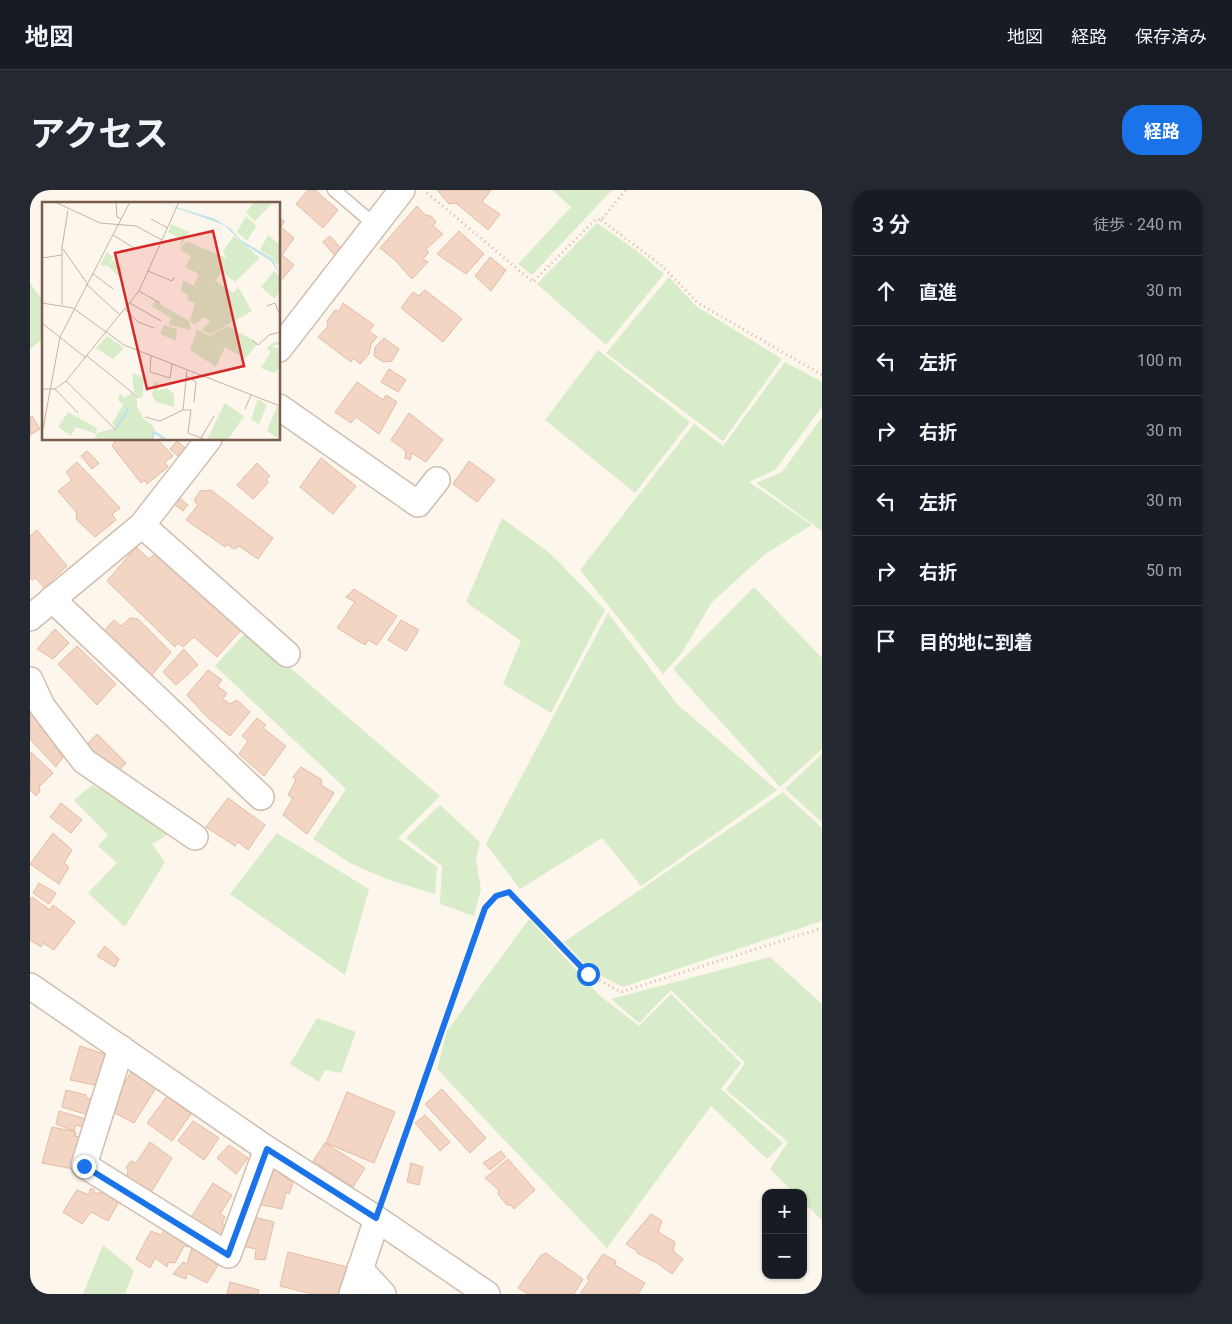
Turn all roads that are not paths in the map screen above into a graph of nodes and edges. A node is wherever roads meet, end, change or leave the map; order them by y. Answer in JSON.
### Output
{"nodes":[{"id":1,"x":334,"y":190,"type":"edge"},
{"id":2,"x":402,"y":190,"type":"edge"},
{"id":3,"x":374,"y":226,"type":"junction"},
{"id":4,"x":280,"y":348,"type":"edge"},
{"id":5,"x":280,"y":408,"type":"edge"},
{"id":6,"x":208,"y":440,"type":"edge"},
{"id":7,"x":436,"y":480,"type":"dead end"},
{"id":8,"x":142,"y":525,"type":"junction"},
{"id":9,"x":52,"y":599,"type":"junction"},
{"id":10,"x":30,"y":618,"type":"edge"},
{"id":11,"x":287,"y":654,"type":"dead end"},
{"id":12,"x":30,"y":680,"type":"edge"},
{"id":13,"x":261,"y":797,"type":"dead end"},
{"id":14,"x":196,"y":837,"type":"dead end"},
{"id":15,"x":30,"y":986,"type":"edge"},
{"id":16,"x":121,"y":1048,"type":"junction"},
{"id":17,"x":267,"y":1149,"type":"junction"},
{"id":18,"x":376,"y":1218,"type":"junction"},
{"id":19,"x":360,"y":1269,"type":"junction"},
{"id":20,"x":352,"y":1294,"type":"edge"},
{"id":21,"x":383,"y":1294,"type":"edge"},
{"id":22,"x":487,"y":1294,"type":"edge"}],
"edges":[{"from":1,"to":3,"type":"lane"},
{"from":2,"to":3,"type":"street"},
{"from":3,"to":4,"type":"street"},
{"from":5,"to":7,"type":"street"},
{"from":6,"to":8,"type":"street"},
{"from":8,"to":9,"type":"street"},
{"from":8,"to":11,"type":"street"},
{"from":9,"to":10,"type":"street"},
{"from":9,"to":13,"type":"street"},
{"from":12,"to":14,"type":"street"},
{"from":15,"to":16,"type":"street"},
{"from":16,"to":17,"type":"street"},
{"from":16,"to":17,"type":"street"},
{"from":17,"to":18,"type":"street"},
{"from":18,"to":19,"type":"street"},
{"from":18,"to":22,"type":"street"},
{"from":19,"to":20,"type":"street"},
{"from":19,"to":21,"type":"street"}]}
